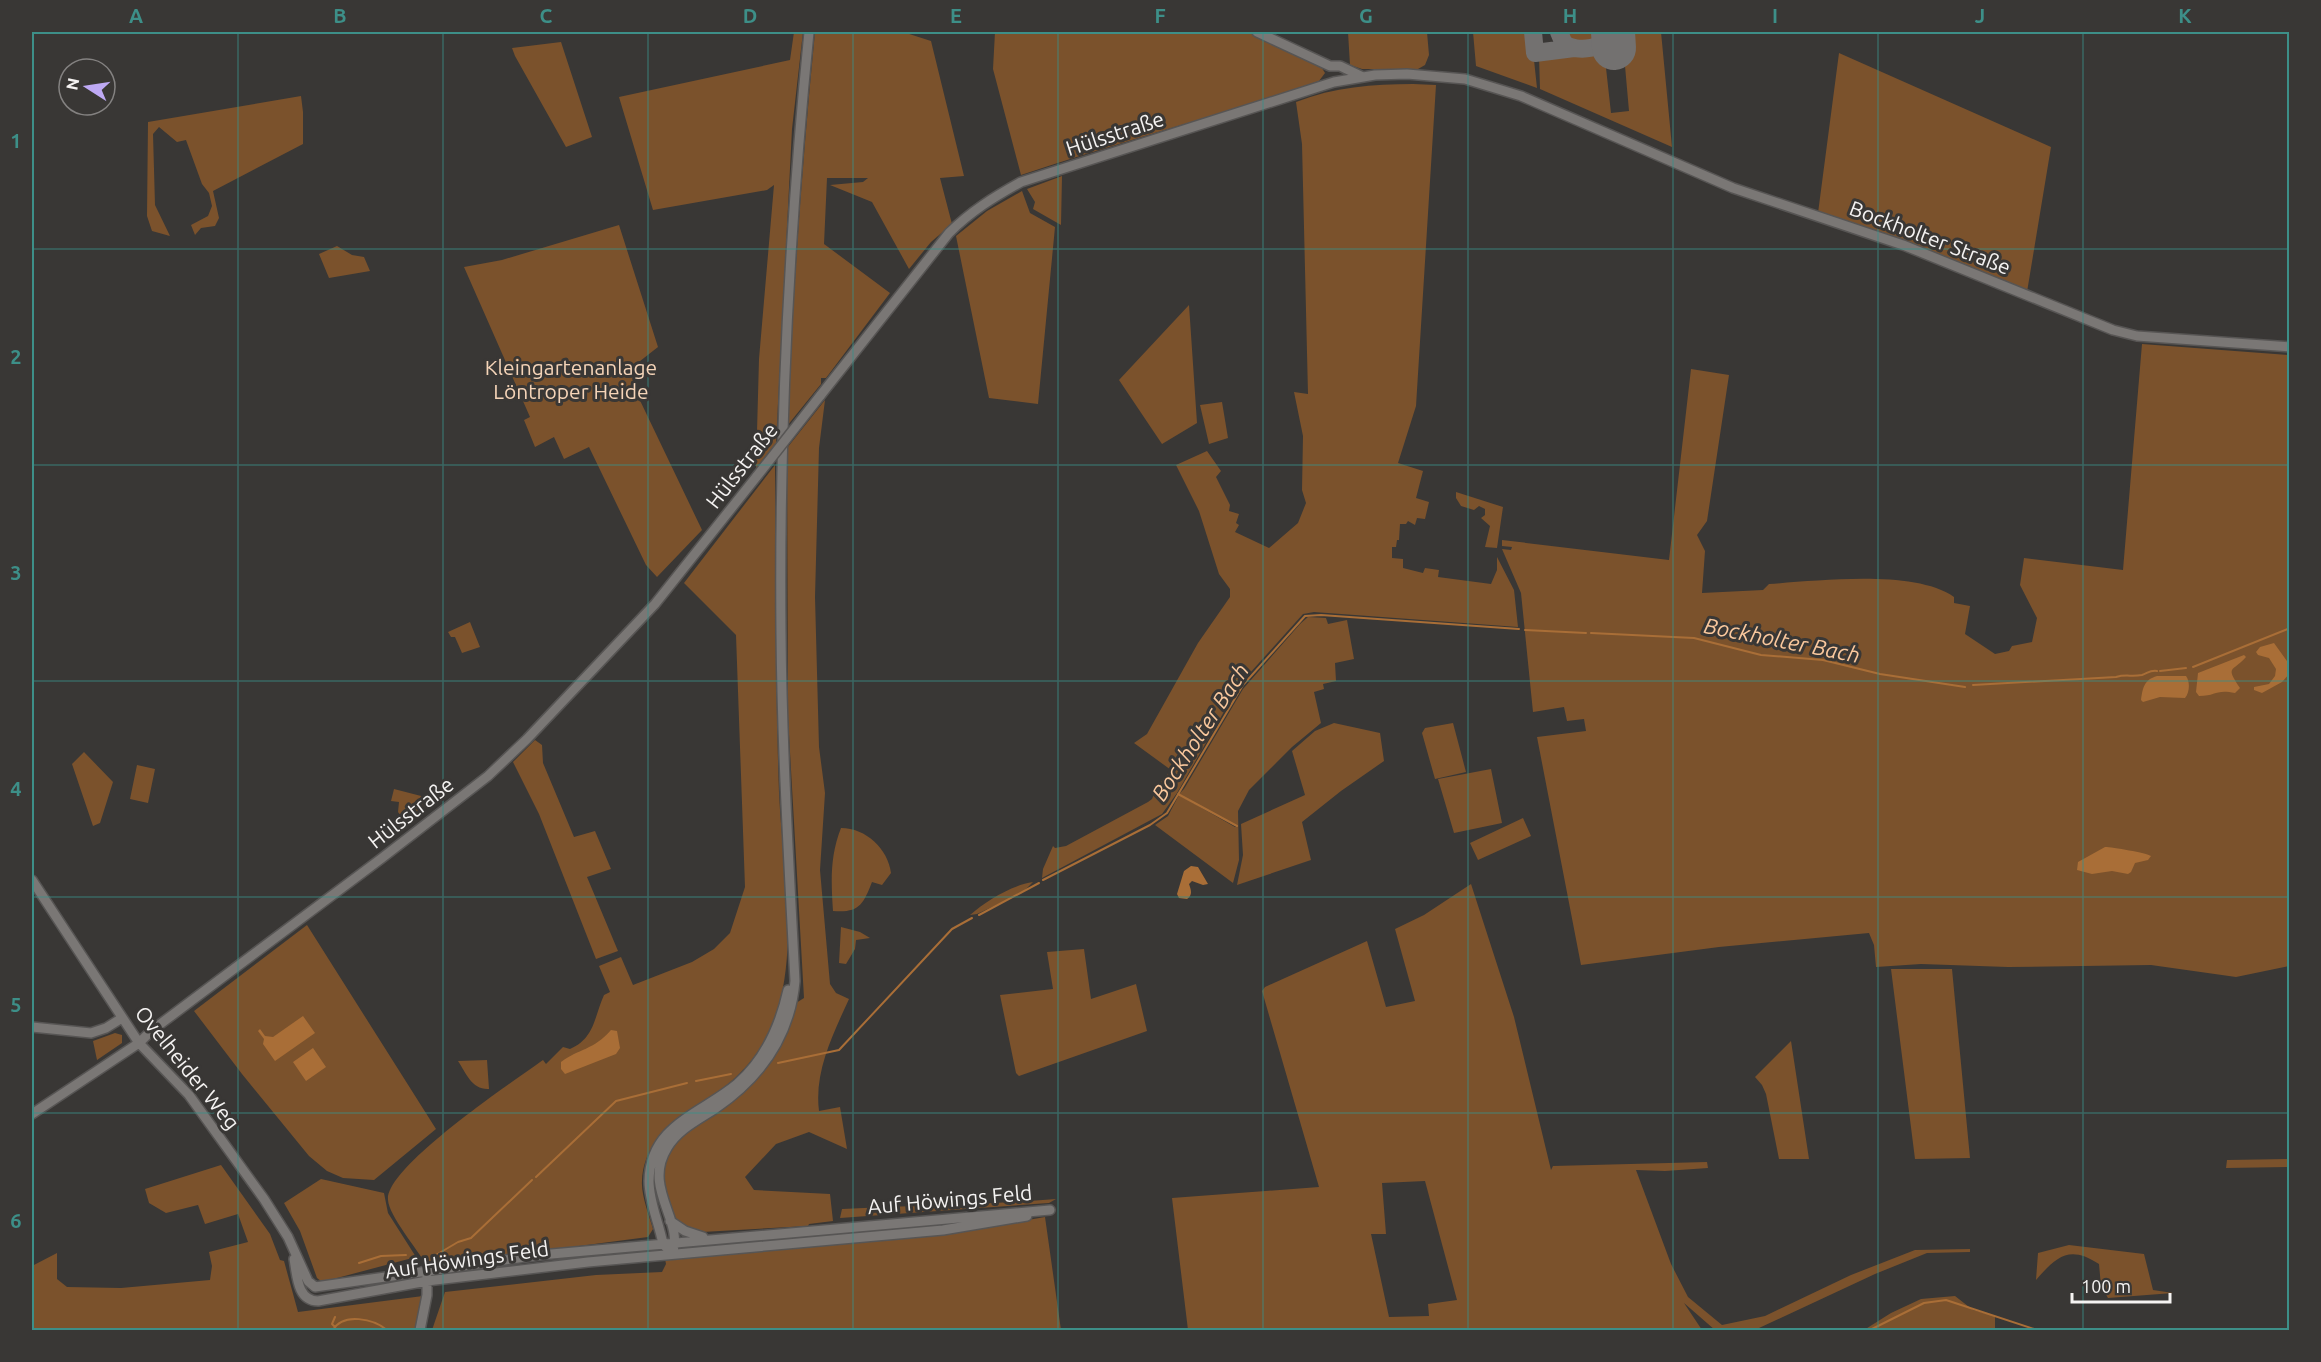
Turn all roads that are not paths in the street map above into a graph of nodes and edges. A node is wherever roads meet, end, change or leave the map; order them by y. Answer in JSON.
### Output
{"nodes":[{"id":1,"x":809,"y":32,"type":"edge"},
{"id":2,"x":1257,"y":32,"type":"edge"},
{"id":3,"x":1330,"y":66,"type":"junction"},
{"id":4,"x":1363,"y":77,"type":"junction"},
{"id":5,"x":1334,"y":82,"type":"junction"},
{"id":6,"x":1568,"y":116,"type":"joint"},
{"id":7,"x":2289,"y":347,"type":"edge"},
{"id":8,"x":32,"y":880,"type":"edge"},
{"id":9,"x":794,"y":952,"type":"junction"},
{"id":10,"x":122,"y":1018,"type":"junction"},
{"id":11,"x":32,"y":1027,"type":"edge"},
{"id":12,"x":139,"y":1043,"type":"junction"},
{"id":13,"x":32,"y":1114,"type":"edge"},
{"id":14,"x":669,"y":1220,"type":"junction"},
{"id":15,"x":711,"y":1239,"type":"junction"},
{"id":16,"x":676,"y":1242,"type":"junction"},
{"id":17,"x":663,"y":1244,"type":"junction"},
{"id":18,"x":293,"y":1250,"type":"junction"},
{"id":19,"x":672,"y":1253,"type":"junction"},
{"id":20,"x":426,"y":1270,"type":"junction"},
{"id":21,"x":427,"y":1281,"type":"junction"},
{"id":22,"x":420,"y":1330,"type":"edge"}],
"edges":[{"from":1,"to":9,"type":"main road"},
{"from":2,"to":3,"type":"main road"},
{"from":3,"to":4,"type":"main road"},
{"from":3,"to":5,"type":"main road"},
{"from":4,"to":5,"type":"main road","name":"Hülsstraße"},
{"from":4,"to":6,"type":"main road","name":"Hülsstraße"},
{"from":5,"to":12,"type":"main road","name":"Hülsstraße","bridge":true},
{"from":6,"to":7,"type":"main road","name":"Bockholter Straße"},
{"from":8,"to":10,"type":"main road","name":"Ovelheider Weg"},
{"from":9,"to":14,"type":"main road"},
{"from":9,"to":17,"type":"main road"},
{"from":10,"to":11,"type":"main road"},
{"from":10,"to":12,"type":"main road","name":"Ovelheider Weg"},
{"from":12,"to":13,"type":"main road","name":"Hülsstraße"},
{"from":12,"to":18,"type":"main road","name":"Ovelheider Weg"},
{"from":14,"to":15,"type":"main road"},
{"from":14,"to":16,"type":"main road"},
{"from":15,"to":16,"type":"main road","name":"Auf Höwings Feld"},
{"from":15,"to":19,"type":"main road","name":"Auf Höwings Feld"},
{"from":16,"to":17,"type":"main road","name":"Auf Höwings Feld"},
{"from":16,"to":19,"type":"main road"},
{"from":17,"to":19,"type":"main road"},
{"from":17,"to":20,"type":"main road","name":"Auf Höwings Feld"},
{"from":18,"to":20,"type":"main road","name":"Auf Höwings Feld"},
{"from":18,"to":21,"type":"main road","name":"Auf Höwings Feld"},
{"from":19,"to":21,"type":"main road","name":"Auf Höwings Feld"},
{"from":20,"to":21,"type":"main road"},
{"from":21,"to":22,"type":"main road"}]}
